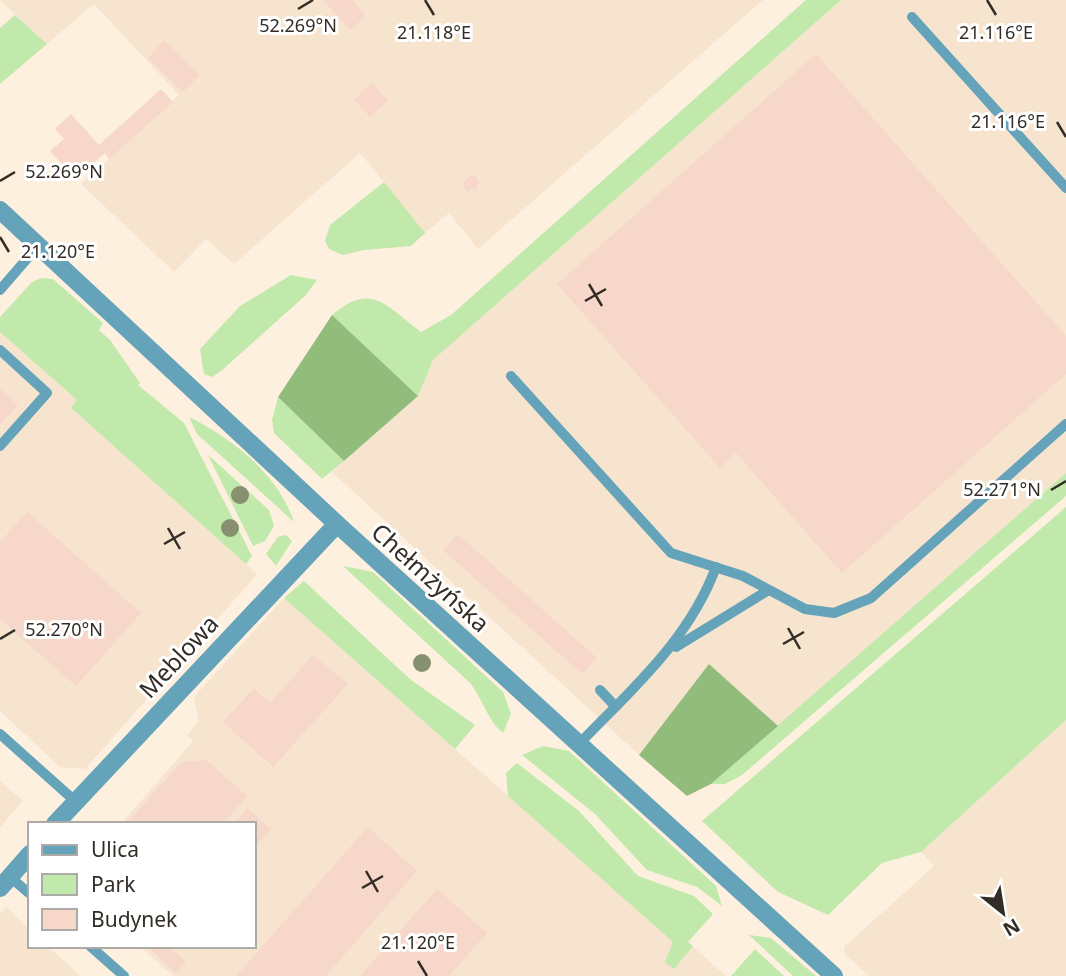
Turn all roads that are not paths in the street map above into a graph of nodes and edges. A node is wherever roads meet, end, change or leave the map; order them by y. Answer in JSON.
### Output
{"nodes":[{"id":1,"x":912,"y":16,"type":"dead end"},
{"id":2,"x":1066,"y":188,"type":"edge"},
{"id":3,"x":0,"y":210,"type":"edge"},
{"id":4,"x":38,"y":246,"type":"junction"},
{"id":5,"x":0,"y":290,"type":"edge"},
{"id":6,"x":0,"y":351,"type":"edge"},
{"id":7,"x":511,"y":376,"type":"dead end"},
{"id":8,"x":1066,"y":424,"type":"edge"},
{"id":9,"x":0,"y":446,"type":"edge"},
{"id":10,"x":337,"y":524,"type":"junction"},
{"id":11,"x":716,"y":567,"type":"junction"},
{"id":12,"x":767,"y":591,"type":"junction"},
{"id":13,"x":668,"y":653,"type":"junction"},
{"id":14,"x":600,"y":690,"type":"dead end"},
{"id":15,"x":615,"y":706,"type":"junction"},
{"id":16,"x":0,"y":734,"type":"edge"},
{"id":17,"x":579,"y":744,"type":"junction"},
{"id":18,"x":75,"y":801,"type":"junction"},
{"id":19,"x":57,"y":822,"type":"edge"},
{"id":20,"x":28,"y":856,"type":"edge"},
{"id":21,"x":3,"y":885,"type":"edge"},
{"id":22,"x":28,"y":893,"type":"edge"},
{"id":23,"x":92,"y":948,"type":"edge"},
{"id":24,"x":124,"y":976,"type":"edge"},
{"id":25,"x":834,"y":976,"type":"edge"}],
"edges":[{"from":1,"to":2,"type":"lane"},
{"from":3,"to":4,"type":"street","name":"Chełmżyńska"},
{"from":4,"to":5,"type":"lane"},
{"from":4,"to":10,"type":"street","name":"Chełmżyńska"},
{"from":6,"to":9,"type":"lane"},
{"from":7,"to":11,"type":"lane"},
{"from":8,"to":12,"type":"lane"},
{"from":10,"to":17,"type":"street","name":"Chełmżyńska"},
{"from":10,"to":18,"type":"street","name":"Meblowa"},
{"from":11,"to":12,"type":"lane"},
{"from":11,"to":13,"type":"lane"},
{"from":12,"to":13,"type":"lane"},
{"from":13,"to":15,"type":"lane"},
{"from":14,"to":15,"type":"lane"},
{"from":15,"to":17,"type":"lane"},
{"from":16,"to":18,"type":"lane"},
{"from":17,"to":25,"type":"street","name":"Chełmżyńska"},
{"from":18,"to":19,"type":"street","name":"Meblowa"},
{"from":20,"to":21,"type":"street"},
{"from":21,"to":22,"type":"lane"},
{"from":23,"to":24,"type":"lane"}]}
